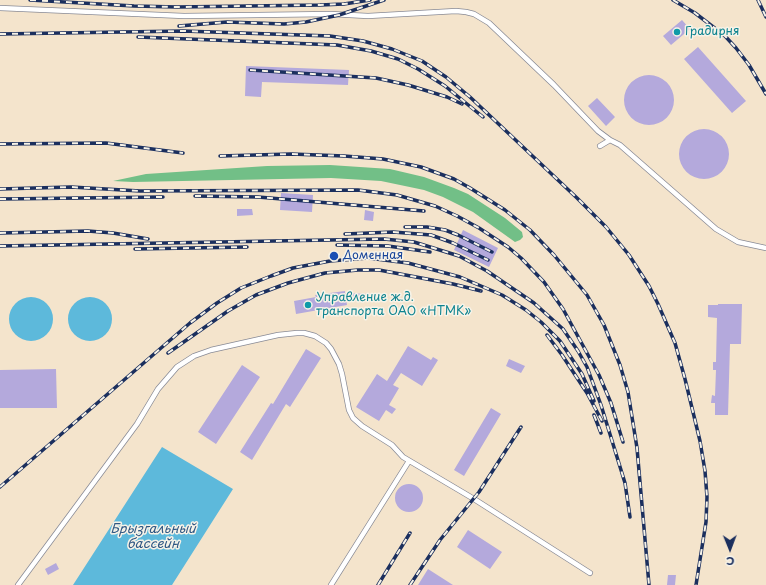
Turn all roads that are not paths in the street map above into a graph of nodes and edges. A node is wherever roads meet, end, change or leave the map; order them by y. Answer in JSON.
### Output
{"nodes":[{"id":1,"x":0,"y":8,"type":"edge"},
{"id":2,"x":610,"y":140,"type":"junction"},
{"id":3,"x":600,"y":146,"type":"dead end"},
{"id":4,"x":766,"y":248,"type":"edge"},
{"id":5,"x":409,"y":461,"type":"junction"},
{"id":6,"x":590,"y":573,"type":"dead end"},
{"id":7,"x":18,"y":585,"type":"edge"},
{"id":8,"x":331,"y":585,"type":"edge"}],
"edges":[{"from":1,"to":2,"type":"lane"},
{"from":2,"to":3,"type":"lane"},
{"from":2,"to":4,"type":"lane"},
{"from":5,"to":6,"type":"lane"},
{"from":5,"to":7,"type":"lane"},
{"from":5,"to":8,"type":"lane"}]}
